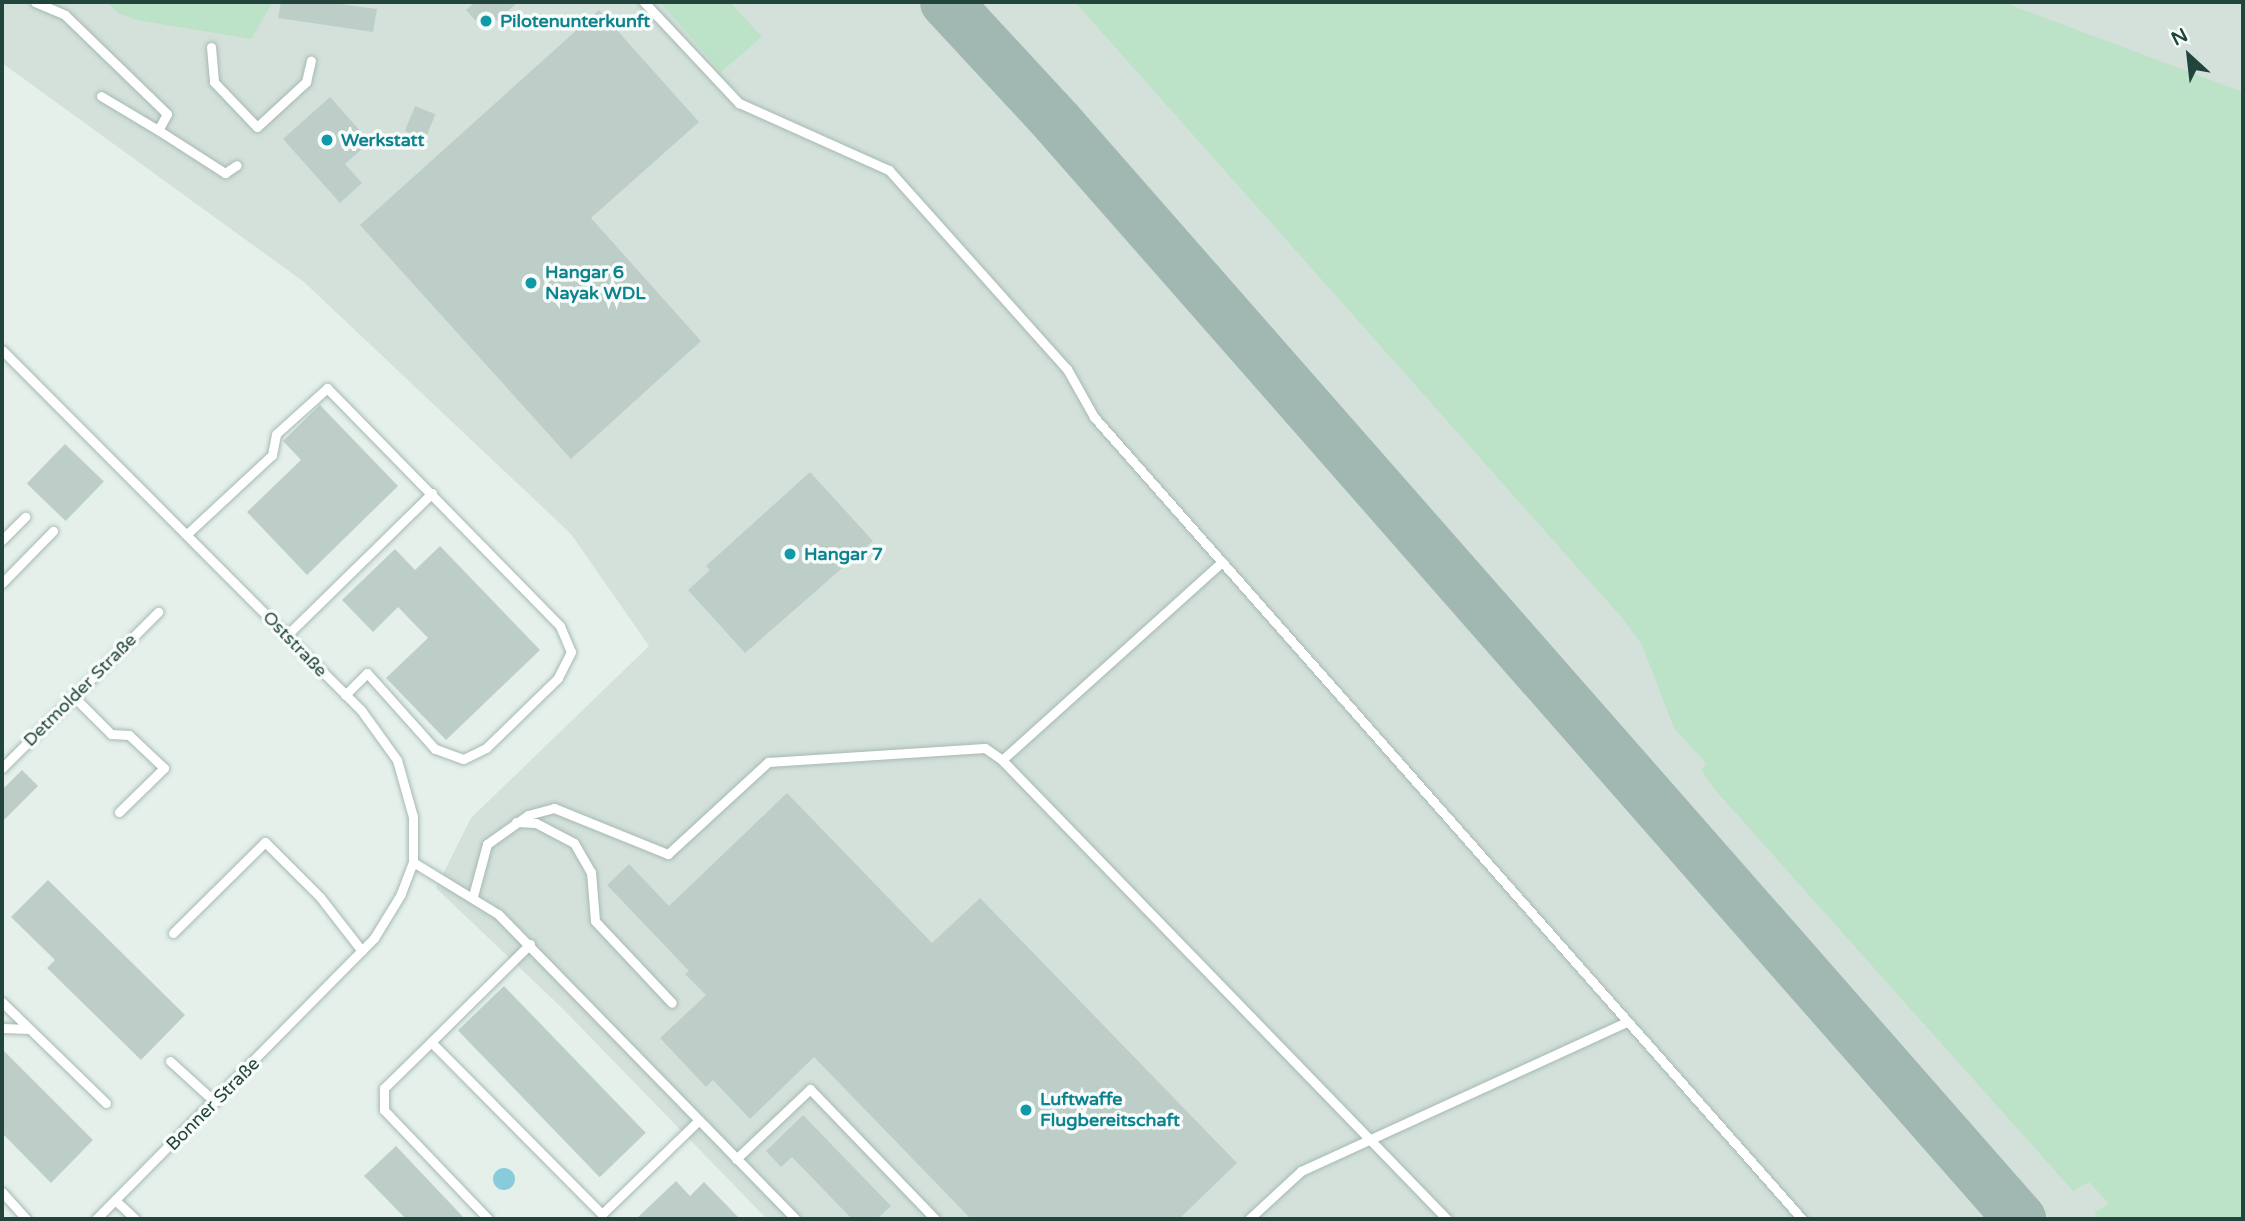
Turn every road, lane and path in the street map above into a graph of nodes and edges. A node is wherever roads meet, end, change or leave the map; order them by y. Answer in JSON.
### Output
{"nodes":[{"id":1,"x":35,"y":2,"type":"edge"},
{"id":2,"x":643,"y":2,"type":"edge"},
{"id":3,"x":211,"y":47,"type":"dead end"},
{"id":4,"x":311,"y":61,"type":"dead end"},
{"id":5,"x":101,"y":96,"type":"dead end"},
{"id":6,"x":158,"y":130,"type":"junction"},
{"id":7,"x":237,"y":165,"type":"dead end"},
{"id":8,"x":2,"y":350,"type":"edge"},
{"id":9,"x":432,"y":493,"type":"junction"},
{"id":10,"x":25,"y":517,"type":"dead end"},
{"id":11,"x":53,"y":531,"type":"dead end"},
{"id":12,"x":187,"y":534,"type":"junction"},
{"id":13,"x":2,"y":540,"type":"edge"},
{"id":14,"x":1222,"y":562,"type":"junction"},
{"id":15,"x":2,"y":583,"type":"edge"},
{"id":16,"x":158,"y":612,"type":"dead end"},
{"id":17,"x":287,"y":635,"type":"junction"},
{"id":18,"x":345,"y":695,"type":"junction"},
{"id":19,"x":73,"y":696,"type":"junction"},
{"id":20,"x":1002,"y":760,"type":"junction"},
{"id":21,"x":2,"y":768,"type":"edge"},
{"id":22,"x":119,"y":812,"type":"dead end"},
{"id":23,"x":514,"y":822,"type":"junction"},
{"id":24,"x":413,"y":862,"type":"junction"},
{"id":25,"x":473,"y":896,"type":"junction"},
{"id":26,"x":173,"y":933,"type":"dead end"},
{"id":27,"x":530,"y":944,"type":"junction"},
{"id":28,"x":362,"y":951,"type":"junction"},
{"id":29,"x":327,"y":988,"type":"joint"},
{"id":30,"x":2,"y":1002,"type":"edge"},
{"id":31,"x":672,"y":1003,"type":"dead end"},
{"id":32,"x":2,"y":1013,"type":"edge"},
{"id":33,"x":13,"y":1013,"type":"junction"},
{"id":34,"x":1627,"y":1021,"type":"junction"},
{"id":35,"x":2,"y":1028,"type":"edge"},
{"id":36,"x":29,"y":1029,"type":"junction"},
{"id":37,"x":431,"y":1042,"type":"junction"},
{"id":38,"x":170,"y":1061,"type":"dead end"},
{"id":39,"x":215,"y":1102,"type":"junction"},
{"id":40,"x":106,"y":1103,"type":"dead end"},
{"id":41,"x":698,"y":1121,"type":"junction"},
{"id":42,"x":1368,"y":1138,"type":"junction"},
{"id":43,"x":736,"y":1159,"type":"junction"},
{"id":44,"x":2,"y":1192,"type":"edge"},
{"id":45,"x":116,"y":1201,"type":"junction"},
{"id":46,"x":600,"y":1217,"type":"edge"},
{"id":47,"x":26,"y":1219,"type":"edge"},
{"id":48,"x":96,"y":1219,"type":"edge"},
{"id":49,"x":135,"y":1219,"type":"edge"},
{"id":50,"x":488,"y":1219,"type":"edge"},
{"id":51,"x":796,"y":1219,"type":"edge"},
{"id":52,"x":935,"y":1219,"type":"edge"},
{"id":53,"x":1249,"y":1219,"type":"edge"},
{"id":54,"x":1447,"y":1219,"type":"edge"},
{"id":55,"x":1802,"y":1219,"type":"edge"}],
"edges":[{"from":1,"to":6,"type":"lane"},
{"from":2,"to":14,"type":"lane"},
{"from":3,"to":4,"type":"lane"},
{"from":5,"to":6,"type":"lane"},
{"from":6,"to":7,"type":"lane"},
{"from":8,"to":12,"type":"lane","name":"Oststraße"},
{"from":9,"to":12,"type":"lane"},
{"from":9,"to":17,"type":"lane"},
{"from":9,"to":18,"type":"lane"},
{"from":10,"to":13,"type":"lane"},
{"from":11,"to":15,"type":"lane"},
{"from":12,"to":17,"type":"lane","name":"Oststraße"},
{"from":14,"to":20,"type":"lane"},
{"from":14,"to":34,"type":"lane"},
{"from":16,"to":19,"type":"lane","name":"Detmolder Straße"},
{"from":17,"to":18,"type":"lane","name":"Oststraße"},
{"from":18,"to":24,"type":"lane","name":"Oststraße"},
{"from":19,"to":21,"type":"lane","name":"Detmolder Straße"},
{"from":19,"to":22,"type":"lane"},
{"from":20,"to":23,"type":"lane"},
{"from":20,"to":42,"type":"lane"},
{"from":23,"to":25,"type":"lane"},
{"from":23,"to":31,"type":"lane"},
{"from":24,"to":25,"type":"lane"},
{"from":24,"to":28,"type":"lane","name":"Oststraße"},
{"from":25,"to":27,"type":"lane"},
{"from":26,"to":28,"type":"lane"},
{"from":27,"to":37,"type":"lane"},
{"from":27,"to":41,"type":"lane"},
{"from":28,"to":29,"type":"lane","name":"Oststraße"},
{"from":29,"to":39,"type":"lane","name":"Bonner Straße"},
{"from":30,"to":33,"type":"lane"},
{"from":32,"to":33,"type":"lane"},
{"from":33,"to":36,"type":"lane"},
{"from":34,"to":42,"type":"lane"},
{"from":34,"to":55,"type":"lane"},
{"from":35,"to":36,"type":"lane"},
{"from":36,"to":40,"type":"lane"},
{"from":37,"to":46,"type":"lane"},
{"from":37,"to":50,"type":"lane"},
{"from":38,"to":39,"type":"lane"},
{"from":39,"to":45,"type":"lane","name":"Bonner Straße"},
{"from":41,"to":43,"type":"lane"},
{"from":41,"to":46,"type":"lane"},
{"from":42,"to":53,"type":"lane"},
{"from":42,"to":54,"type":"lane"},
{"from":43,"to":51,"type":"lane"},
{"from":43,"to":52,"type":"lane"},
{"from":44,"to":47,"type":"lane"},
{"from":45,"to":48,"type":"lane","name":"Bonner Straße"},
{"from":45,"to":49,"type":"lane"}]}
